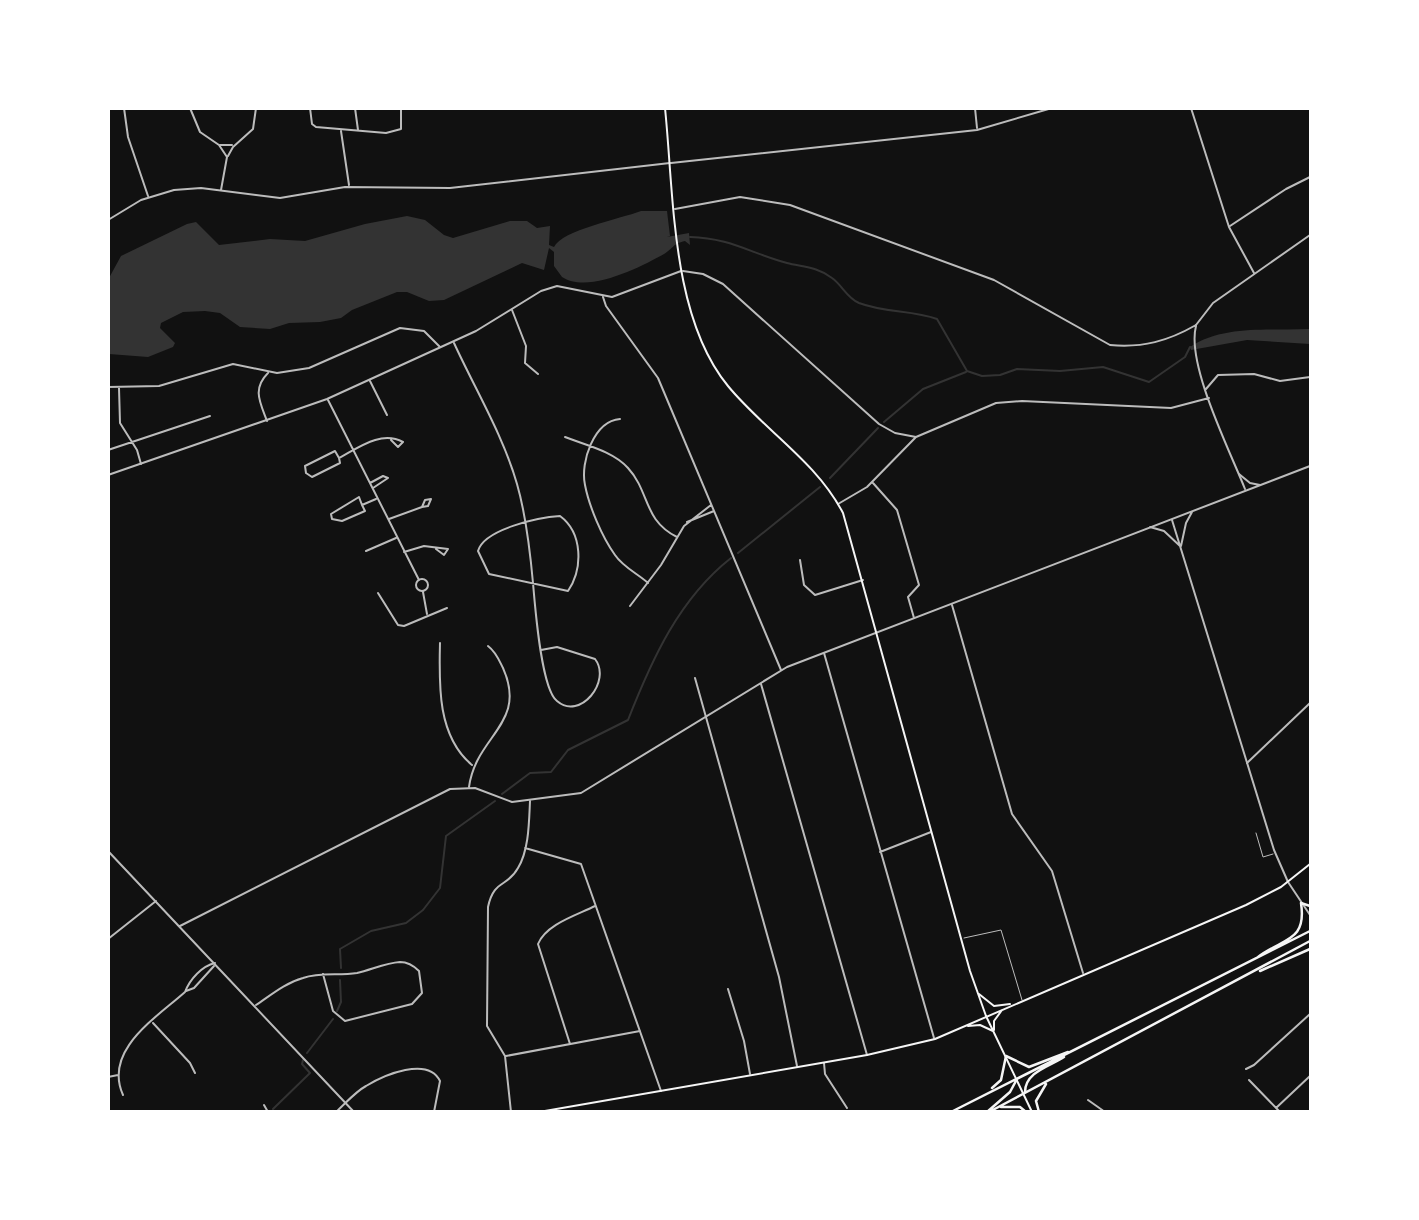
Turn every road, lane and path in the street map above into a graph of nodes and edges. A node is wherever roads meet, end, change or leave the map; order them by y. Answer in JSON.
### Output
{"nodes":[{"id":1,"x":124,"y":108,"type":"edge"},
{"id":2,"x":190,"y":108,"type":"edge"},
{"id":3,"x":256,"y":108,"type":"edge"},
{"id":4,"x":310,"y":108,"type":"edge"},
{"id":5,"x":355,"y":108,"type":"edge"},
{"id":6,"x":401,"y":108,"type":"edge"},
{"id":7,"x":665,"y":108,"type":"edge"},
{"id":8,"x":975,"y":108,"type":"edge"},
{"id":9,"x":1052,"y":108,"type":"edge"},
{"id":10,"x":1191,"y":108,"type":"edge"},
{"id":11,"x":341,"y":130,"type":"junction"},
{"id":12,"x":977,"y":130,"type":"junction"},
{"id":13,"x":359,"y":131,"type":"junction"},
{"id":14,"x":219,"y":145,"type":"junction"},
{"id":15,"x":235,"y":145,"type":"junction"},
{"id":16,"x":227,"y":157,"type":"junction"},
{"id":17,"x":671,"y":163,"type":"junction"},
{"id":18,"x":1311,"y":177,"type":"edge"},
{"id":19,"x":349,"y":187,"type":"junction"},
{"id":20,"x":220,"y":191,"type":"junction"},
{"id":21,"x":148,"y":197,"type":"junction"},
{"id":22,"x":676,"y":209,"type":"junction"},
{"id":23,"x":108,"y":220,"type":"edge"},
{"id":24,"x":1229,"y":227,"type":"junction"},
{"id":25,"x":1311,"y":235,"type":"edge"},
{"id":26,"x":682,"y":271,"type":"junction"},
{"id":27,"x":1254,"y":273,"type":"junction"},
{"id":28,"x":603,"y":297,"type":"junction"},
{"id":29,"x":512,"y":310,"type":"junction"},
{"id":30,"x":1196,"y":325,"type":"junction"},
{"id":31,"x":453,"y":342,"type":"junction"},
{"id":32,"x":441,"y":348,"type":"junction"},
{"id":33,"x":268,"y":372,"type":"junction"},
{"id":34,"x":538,"y":374,"type":"dead end"},
{"id":35,"x":1311,"y":377,"type":"edge"},
{"id":36,"x":370,"y":380,"type":"junction"},
{"id":37,"x":108,"y":387,"type":"edge"},
{"id":38,"x":119,"y":387,"type":"junction"},
{"id":39,"x":1205,"y":390,"type":"junction"},
{"id":40,"x":1209,"y":398,"type":"junction"},
{"id":41,"x":327,"y":399,"type":"junction"},
{"id":42,"x":387,"y":415,"type":"dead end"},
{"id":43,"x":210,"y":416,"type":"dead end"},
{"id":44,"x":620,"y":419,"type":"dead end"},
{"id":45,"x":267,"y":421,"type":"junction"},
{"id":46,"x":565,"y":437,"type":"dead end"},
{"id":47,"x":916,"y":437,"type":"junction"},
{"id":48,"x":391,"y":440,"type":"dead end"},
{"id":49,"x":131,"y":443,"type":"junction"},
{"id":50,"x":591,"y":447,"type":"junction"},
{"id":51,"x":108,"y":450,"type":"edge"},
{"id":52,"x":353,"y":450,"type":"junction"},
{"id":53,"x":339,"y":458,"type":"junction"},
{"id":54,"x":141,"y":464,"type":"junction"},
{"id":55,"x":1311,"y":466,"type":"edge"},
{"id":56,"x":1239,"y":474,"type":"junction"},
{"id":57,"x":108,"y":475,"type":"edge"},
{"id":58,"x":872,"y":482,"type":"junction"},
{"id":59,"x":369,"y":483,"type":"junction"},
{"id":60,"x":1261,"y":485,"type":"junction"},
{"id":61,"x":372,"y":489,"type":"junction"},
{"id":62,"x":1246,"y":490,"type":"junction"},
{"id":63,"x":376,"y":498,"type":"junction"},
{"id":64,"x":712,"y":504,"type":"junction"},
{"id":65,"x":838,"y":504,"type":"junction"},
{"id":66,"x":362,"y":505,"type":"junction"},
{"id":67,"x":422,"y":507,"type":"dead end"},
{"id":68,"x":715,"y":510,"type":"junction"},
{"id":69,"x":1194,"y":510,"type":"junction"},
{"id":70,"x":1171,"y":519,"type":"junction"},
{"id":71,"x":387,"y":520,"type":"junction"},
{"id":72,"x":525,"y":522,"type":"junction"},
{"id":73,"x":686,"y":523,"type":"junction"},
{"id":74,"x":1149,"y":527,"type":"junction"},
{"id":75,"x":677,"y":537,"type":"junction"},
{"id":76,"x":396,"y":538,"type":"junction"},
{"id":77,"x":1181,"y":547,"type":"junction"},
{"id":78,"x":436,"y":549,"type":"dead end"},
{"id":79,"x":366,"y":551,"type":"dead end"},
{"id":80,"x":403,"y":552,"type":"junction"},
{"id":81,"x":800,"y":560,"type":"dead end"},
{"id":82,"x":419,"y":580,"type":"junction"},
{"id":83,"x":863,"y":580,"type":"junction"},
{"id":84,"x":648,"y":583,"type":"junction"},
{"id":85,"x":533,"y":584,"type":"junction"},
{"id":86,"x":423,"y":591,"type":"junction"},
{"id":87,"x":378,"y":593,"type":"dead end"},
{"id":88,"x":951,"y":604,"type":"junction"},
{"id":89,"x":630,"y":606,"type":"dead end"},
{"id":90,"x":447,"y":608,"type":"dead end"},
{"id":91,"x":427,"y":615,"type":"junction"},
{"id":92,"x":914,"y":618,"type":"junction"},
{"id":93,"x":877,"y":632,"type":"junction"},
{"id":94,"x":440,"y":643,"type":"dead end"},
{"id":95,"x":488,"y":646,"type":"dead end"},
{"id":96,"x":541,"y":650,"type":"junction"},
{"id":97,"x":824,"y":652,"type":"junction"},
{"id":98,"x":781,"y":670,"type":"junction"},
{"id":99,"x":695,"y":678,"type":"dead end"},
{"id":100,"x":760,"y":682,"type":"junction"},
{"id":101,"x":1311,"y":703,"type":"edge"},
{"id":102,"x":704,"y":718,"type":"junction"},
{"id":103,"x":1247,"y":764,"type":"junction"},
{"id":104,"x":473,"y":765,"type":"junction"},
{"id":105,"x":469,"y":787,"type":"junction"},
{"id":106,"x":530,"y":801,"type":"junction"},
{"id":107,"x":930,"y":832,"type":"junction"},
{"id":108,"x":1256,"y":833,"type":"dead end"},
{"id":109,"x":524,"y":848,"type":"junction"},
{"id":110,"x":108,"y":851,"type":"edge"},
{"id":111,"x":880,"y":852,"type":"junction"},
{"id":112,"x":1275,"y":854,"type":"junction"},
{"id":113,"x":1311,"y":864,"type":"edge"},
{"id":114,"x":1288,"y":883,"type":"junction"},
{"id":115,"x":156,"y":901,"type":"junction"},
{"id":116,"x":1301,"y":903,"type":"junction"},
{"id":117,"x":596,"y":905,"type":"junction"},
{"id":118,"x":1311,"y":906,"type":"edge"},
{"id":119,"x":1311,"y":915,"type":"edge"},
{"id":120,"x":180,"y":926,"type":"junction"},
{"id":121,"x":1311,"y":931,"type":"edge"},
{"id":122,"x":961,"y":938,"type":"junction"},
{"id":123,"x":108,"y":939,"type":"edge"},
{"id":124,"x":1311,"y":942,"type":"edge"},
{"id":125,"x":1311,"y":949,"type":"edge"},
{"id":126,"x":215,"y":963,"type":"junction"},
{"id":127,"x":1250,"y":963,"type":"junction"},
{"id":128,"x":1083,"y":973,"type":"junction"},
{"id":129,"x":323,"y":974,"type":"junction"},
{"id":130,"x":1244,"y":978,"type":"junction"},
{"id":131,"x":728,"y":989,"type":"dead end"},
{"id":132,"x":185,"y":992,"type":"junction"},
{"id":133,"x":978,"y":993,"type":"junction"},
{"id":134,"x":1022,"y":1000,"type":"junction"},
{"id":135,"x":256,"y":1005,"type":"junction"},
{"id":136,"x":1003,"y":1009,"type":"junction"},
{"id":137,"x":1311,"y":1014,"type":"edge"},
{"id":138,"x":986,"y":1016,"type":"junction"},
{"id":139,"x":152,"y":1022,"type":"junction"},
{"id":140,"x":963,"y":1028,"type":"junction"},
{"id":141,"x":640,"y":1031,"type":"junction"},
{"id":142,"x":994,"y":1031,"type":"junction"},
{"id":143,"x":935,"y":1038,"type":"junction"},
{"id":144,"x":570,"y":1044,"type":"junction"},
{"id":145,"x":1069,"y":1052,"type":"junction"},
{"id":146,"x":867,"y":1055,"type":"junction"},
{"id":147,"x":505,"y":1056,"type":"junction"},
{"id":148,"x":1006,"y":1056,"type":"junction"},
{"id":149,"x":824,"y":1062,"type":"junction"},
{"id":150,"x":797,"y":1066,"type":"junction"},
{"id":151,"x":1246,"y":1069,"type":"dead end"},
{"id":152,"x":195,"y":1073,"type":"dead end"},
{"id":153,"x":750,"y":1074,"type":"junction"},
{"id":154,"x":118,"y":1075,"type":"junction"},
{"id":155,"x":1311,"y":1076,"type":"edge"},
{"id":156,"x":108,"y":1077,"type":"edge"},
{"id":157,"x":1017,"y":1078,"type":"junction"},
{"id":158,"x":1051,"y":1079,"type":"junction"},
{"id":159,"x":1249,"y":1080,"type":"dead end"},
{"id":160,"x":661,"y":1091,"type":"junction"},
{"id":161,"x":1025,"y":1093,"type":"junction"},
{"id":162,"x":123,"y":1095,"type":"dead end"},
{"id":163,"x":971,"y":1100,"type":"junction"},
{"id":164,"x":1088,"y":1100,"type":"dead end"},
{"id":165,"x":346,"y":1103,"type":"junction"},
{"id":166,"x":264,"y":1105,"type":"dead end"},
{"id":167,"x":998,"y":1107,"type":"junction"},
{"id":168,"x":847,"y":1108,"type":"dead end"},
{"id":169,"x":1276,"y":1108,"type":"junction"},
{"id":170,"x":268,"y":1111,"type":"edge"},
{"id":171,"x":336,"y":1111,"type":"edge"},
{"id":172,"x":354,"y":1111,"type":"edge"},
{"id":173,"x":435,"y":1111,"type":"edge"},
{"id":174,"x":511,"y":1111,"type":"edge"},
{"id":175,"x":539,"y":1111,"type":"edge"},
{"id":176,"x":951,"y":1111,"type":"edge"},
{"id":177,"x":988,"y":1111,"type":"edge"},
{"id":178,"x":1026,"y":1111,"type":"edge"},
{"id":179,"x":1032,"y":1111,"type":"edge"},
{"id":180,"x":1039,"y":1111,"type":"edge"},
{"id":181,"x":1105,"y":1111,"type":"edge"},
{"id":182,"x":1280,"y":1111,"type":"edge"}],
"edges":[{"from":1,"to":21,"type":"street"},
{"from":2,"to":14,"type":"street"},
{"from":3,"to":15,"type":"street"},
{"from":4,"to":11,"type":"street"},
{"from":5,"to":13,"type":"street"},
{"from":6,"to":13,"type":"street"},
{"from":7,"to":17,"type":"main road"},
{"from":8,"to":12,"type":"street"},
{"from":9,"to":12,"type":"street"},
{"from":10,"to":24,"type":"street"},
{"from":11,"to":13,"type":"street"},
{"from":11,"to":19,"type":"street"},
{"from":12,"to":17,"type":"street"},
{"from":14,"to":15,"type":"street"},
{"from":14,"to":16,"type":"street"},
{"from":15,"to":16,"type":"street"},
{"from":16,"to":20,"type":"street"},
{"from":17,"to":19,"type":"street"},
{"from":17,"to":22,"type":"main road"},
{"from":18,"to":24,"type":"street"},
{"from":19,"to":20,"type":"street"},
{"from":20,"to":21,"type":"street"},
{"from":21,"to":23,"type":"street"},
{"from":22,"to":26,"type":"main road"},
{"from":22,"to":30,"type":"street"},
{"from":24,"to":27,"type":"street"},
{"from":25,"to":27,"type":"street"},
{"from":26,"to":28,"type":"street"},
{"from":26,"to":47,"type":"street"},
{"from":26,"to":65,"type":"main road"},
{"from":27,"to":30,"type":"street"},
{"from":28,"to":29,"type":"street"},
{"from":28,"to":64,"type":"street"},
{"from":29,"to":31,"type":"street"},
{"from":29,"to":34,"type":"street"},
{"from":30,"to":39,"type":"street"},
{"from":31,"to":32,"type":"street"},
{"from":31,"to":72,"type":"street"},
{"from":32,"to":33,"type":"street"},
{"from":32,"to":36,"type":"street"},
{"from":33,"to":38,"type":"street"},
{"from":33,"to":45,"type":"street"},
{"from":35,"to":39,"type":"street"},
{"from":36,"to":41,"type":"street"},
{"from":36,"to":42,"type":"street"},
{"from":37,"to":38,"type":"street"},
{"from":38,"to":49,"type":"street"},
{"from":39,"to":40,"type":"street"},
{"from":40,"to":47,"type":"street"},
{"from":40,"to":56,"type":"street"},
{"from":41,"to":45,"type":"street"},
{"from":41,"to":52,"type":"street"},
{"from":43,"to":49,"type":"street"},
{"from":44,"to":50,"type":"street"},
{"from":45,"to":54,"type":"street"},
{"from":46,"to":50,"type":"street"},
{"from":47,"to":58,"type":"street"},
{"from":48,"to":52,"type":"street"},
{"from":49,"to":51,"type":"street"},
{"from":49,"to":54,"type":"street"},
{"from":50,"to":75,"type":"street"},
{"from":50,"to":84,"type":"street"},
{"from":52,"to":53,"type":"street"},
{"from":52,"to":59,"type":"street"},
{"from":53,"to":53,"type":"street"},
{"from":54,"to":57,"type":"street"},
{"from":55,"to":60,"type":"street"},
{"from":56,"to":60,"type":"street"},
{"from":56,"to":62,"type":"street"},
{"from":58,"to":65,"type":"street"},
{"from":58,"to":92,"type":"street"},
{"from":59,"to":61,"type":"street"},
{"from":59,"to":61,"type":"street"},
{"from":60,"to":62,"type":"street"},
{"from":61,"to":63,"type":"street"},
{"from":62,"to":69,"type":"street"},
{"from":63,"to":66,"type":"street"},
{"from":63,"to":71,"type":"street"},
{"from":64,"to":68,"type":"street"},
{"from":64,"to":73,"type":"street"},
{"from":65,"to":83,"type":"main road"},
{"from":66,"to":66,"type":"street"},
{"from":67,"to":71,"type":"street"},
{"from":68,"to":73,"type":"street"},
{"from":68,"to":98,"type":"street"},
{"from":69,"to":70,"type":"street"},
{"from":69,"to":77,"type":"street"},
{"from":70,"to":74,"type":"street"},
{"from":70,"to":77,"type":"street"},
{"from":71,"to":76,"type":"street"},
{"from":72,"to":85,"type":"street"},
{"from":72,"to":85,"type":"street"},
{"from":72,"to":85,"type":"street"},
{"from":73,"to":75,"type":"street"},
{"from":74,"to":77,"type":"street"},
{"from":74,"to":88,"type":"street"},
{"from":75,"to":84,"type":"street"},
{"from":76,"to":79,"type":"street"},
{"from":76,"to":80,"type":"street"},
{"from":77,"to":103,"type":"street"},
{"from":78,"to":80,"type":"street"},
{"from":80,"to":82,"type":"street"},
{"from":81,"to":83,"type":"street"},
{"from":82,"to":86,"type":"street"},
{"from":82,"to":86,"type":"street"},
{"from":83,"to":93,"type":"main road"},
{"from":84,"to":89,"type":"street"},
{"from":85,"to":96,"type":"street"},
{"from":86,"to":91,"type":"street"},
{"from":87,"to":91,"type":"street"},
{"from":88,"to":92,"type":"street"},
{"from":88,"to":128,"type":"street"},
{"from":90,"to":91,"type":"street"},
{"from":92,"to":93,"type":"street"},
{"from":93,"to":97,"type":"street"},
{"from":93,"to":107,"type":"main road"},
{"from":94,"to":104,"type":"street"},
{"from":95,"to":104,"type":"street"},
{"from":96,"to":96,"type":"street"},
{"from":97,"to":98,"type":"street"},
{"from":97,"to":111,"type":"street"},
{"from":98,"to":100,"type":"street"},
{"from":99,"to":102,"type":"street"},
{"from":100,"to":102,"type":"street"},
{"from":100,"to":146,"type":"street"},
{"from":101,"to":103,"type":"street"},
{"from":102,"to":106,"type":"street"},
{"from":102,"to":150,"type":"street"},
{"from":103,"to":112,"type":"street"},
{"from":104,"to":105,"type":"street"},
{"from":105,"to":106,"type":"street"},
{"from":105,"to":120,"type":"street"},
{"from":106,"to":109,"type":"street"},
{"from":107,"to":111,"type":"street"},
{"from":107,"to":122,"type":"main road"},
{"from":108,"to":112,"type":"lane"},
{"from":109,"to":117,"type":"street"},
{"from":109,"to":147,"type":"street"},
{"from":110,"to":115,"type":"street"},
{"from":111,"to":143,"type":"street"},
{"from":112,"to":114,"type":"street"},
{"from":113,"to":114,"type":"main road"},
{"from":114,"to":116,"type":"street"},
{"from":114,"to":128,"type":"main road"},
{"from":115,"to":120,"type":"street"},
{"from":115,"to":123,"type":"street"},
{"from":116,"to":118,"type":"main road"},
{"from":116,"to":119,"type":"street"},
{"from":116,"to":127,"type":"main road"},
{"from":117,"to":141,"type":"street"},
{"from":117,"to":144,"type":"street"},
{"from":120,"to":126,"type":"street"},
{"from":121,"to":127,"type":"main road"},
{"from":122,"to":133,"type":"main road"},
{"from":122,"to":134,"type":"lane"},
{"from":124,"to":130,"type":"main road"},
{"from":125,"to":130,"type":"main road"},
{"from":126,"to":132,"type":"street"},
{"from":126,"to":132,"type":"street"},
{"from":126,"to":135,"type":"street"},
{"from":127,"to":145,"type":"main road"},
{"from":128,"to":134,"type":"main road"},
{"from":129,"to":129,"type":"street"},
{"from":129,"to":135,"type":"street"},
{"from":130,"to":158,"type":"main road"},
{"from":131,"to":153,"type":"street"},
{"from":132,"to":139,"type":"street"},
{"from":133,"to":134,"type":"main road"},
{"from":133,"to":138,"type":"main road"},
{"from":134,"to":136,"type":"main road"},
{"from":135,"to":165,"type":"street"},
{"from":136,"to":138,"type":"main road"},
{"from":136,"to":142,"type":"main road"},
{"from":137,"to":151,"type":"street"},
{"from":138,"to":140,"type":"main road"},
{"from":138,"to":142,"type":"main road"},
{"from":139,"to":152,"type":"street"},
{"from":139,"to":154,"type":"street"},
{"from":140,"to":142,"type":"main road"},
{"from":140,"to":143,"type":"main road"},
{"from":141,"to":144,"type":"street"},
{"from":141,"to":160,"type":"street"},
{"from":142,"to":148,"type":"main road"},
{"from":143,"to":146,"type":"main road"},
{"from":144,"to":147,"type":"street"},
{"from":145,"to":148,"type":"main road"},
{"from":145,"to":157,"type":"main road"},
{"from":145,"to":161,"type":"main road"},
{"from":146,"to":149,"type":"main road"},
{"from":147,"to":174,"type":"street"},
{"from":148,"to":157,"type":"main road"},
{"from":148,"to":163,"type":"main road"},
{"from":149,"to":150,"type":"main road"},
{"from":149,"to":168,"type":"street"},
{"from":150,"to":153,"type":"main road"},
{"from":153,"to":160,"type":"main road"},
{"from":154,"to":156,"type":"street"},
{"from":154,"to":162,"type":"street"},
{"from":155,"to":169,"type":"street"},
{"from":157,"to":161,"type":"main road"},
{"from":157,"to":163,"type":"main road"},
{"from":157,"to":177,"type":"main road"},
{"from":158,"to":161,"type":"main road"},
{"from":158,"to":180,"type":"main road"},
{"from":159,"to":169,"type":"street"},
{"from":160,"to":175,"type":"main road"},
{"from":161,"to":167,"type":"main road"},
{"from":161,"to":179,"type":"main road"},
{"from":163,"to":176,"type":"main road"},
{"from":164,"to":181,"type":"street"},
{"from":165,"to":171,"type":"street"},
{"from":165,"to":172,"type":"street"},
{"from":165,"to":173,"type":"street"},
{"from":166,"to":170,"type":"street"},
{"from":167,"to":177,"type":"main road"},
{"from":167,"to":178,"type":"main road"},
{"from":169,"to":182,"type":"street"}]}
